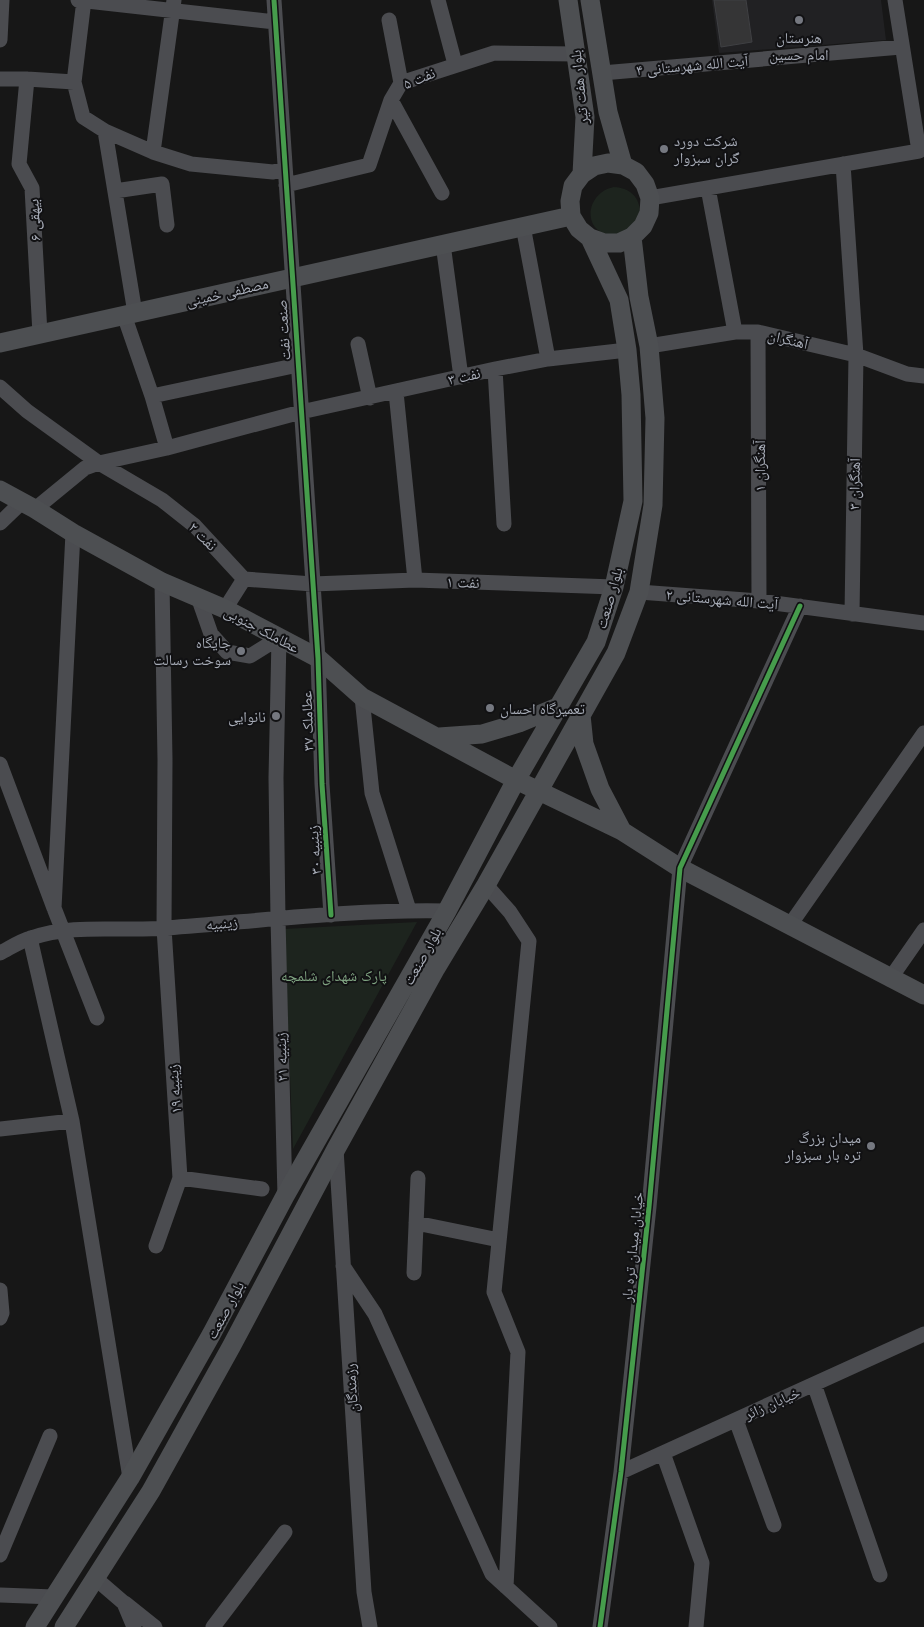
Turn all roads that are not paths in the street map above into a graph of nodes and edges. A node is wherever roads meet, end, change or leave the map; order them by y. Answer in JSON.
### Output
{"nodes":[{"id":1,"x":2,"y":0,"type":"edge"},
{"id":2,"x":78,"y":0,"type":"edge"},
{"id":3,"x":84,"y":0,"type":"edge"},
{"id":4,"x":274,"y":0,"type":"edge"},
{"id":5,"x":438,"y":0,"type":"edge"},
{"id":6,"x":568,"y":0,"type":"edge"},
{"id":7,"x":590,"y":0,"type":"edge"},
{"id":8,"x":895,"y":0,"type":"edge"},
{"id":9,"x":174,"y":5,"type":"edge"},
{"id":10,"x":388,"y":20,"type":"dead end"},
{"id":11,"x":275,"y":22,"type":"junction"},
{"id":12,"x":0,"y":40,"type":"edge"},
{"id":13,"x":901,"y":47,"type":"junction"},
{"id":14,"x":577,"y":54,"type":"junction"},
{"id":15,"x":455,"y":64,"type":"junction"},
{"id":16,"x":602,"y":73,"type":"junction"},
{"id":17,"x":27,"y":79,"type":"junction"},
{"id":18,"x":0,"y":80,"type":"edge"},
{"id":19,"x":74,"y":82,"type":"junction"},
{"id":20,"x":401,"y":83,"type":"junction"},
{"id":21,"x":390,"y":100,"type":"junction"},
{"id":22,"x":105,"y":131,"type":"junction"},
{"id":23,"x":921,"y":149,"type":"edge"},
{"id":24,"x":153,"y":152,"type":"junction"},
{"id":25,"x":843,"y":164,"type":"junction"},
{"id":26,"x":623,"y":165,"type":"junction"},
{"id":27,"x":285,"y":169,"type":"junction"},
{"id":28,"x":582,"y":174,"type":"junction"},
{"id":29,"x":286,"y":184,"type":"junction"},
{"id":30,"x":708,"y":188,"type":"junction"},
{"id":31,"x":115,"y":191,"type":"junction"},
{"id":32,"x":442,"y":193,"type":"dead end"},
{"id":33,"x":650,"y":198,"type":"junction"},
{"id":34,"x":572,"y":216,"type":"junction"},
{"id":35,"x":167,"y":225,"type":"dead end"},
{"id":36,"x":523,"y":226,"type":"junction"},
{"id":37,"x":632,"y":237,"type":"junction"},
{"id":38,"x":590,"y":238,"type":"junction"},
{"id":39,"x":443,"y":244,"type":"junction"},
{"id":40,"x":292,"y":278,"type":"junction"},
{"id":41,"x":130,"y":314,"type":"junction"},
{"id":42,"x":735,"y":332,"type":"junction"},
{"id":43,"x":758,"y":332,"type":"junction"},
{"id":44,"x":40,"y":334,"type":"junction"},
{"id":45,"x":0,"y":343,"type":"edge"},
{"id":46,"x":358,"y":344,"type":"dead end"},
{"id":47,"x":649,"y":346,"type":"junction"},
{"id":48,"x":627,"y":350,"type":"junction"},
{"id":49,"x":856,"y":354,"type":"junction"},
{"id":50,"x":548,"y":359,"type":"junction"},
{"id":51,"x":298,"y":365,"type":"junction"},
{"id":52,"x":495,"y":369,"type":"junction"},
{"id":53,"x":924,"y":376,"type":"edge"},
{"id":54,"x":461,"y":377,"type":"junction"},
{"id":55,"x":0,"y":387,"type":"edge"},
{"id":56,"x":396,"y":392,"type":"junction"},
{"id":57,"x":152,"y":396,"type":"junction"},
{"id":58,"x":370,"y":398,"type":"junction"},
{"id":59,"x":301,"y":412,"type":"junction"},
{"id":60,"x":167,"y":448,"type":"junction"},
{"id":61,"x":92,"y":465,"type":"junction"},
{"id":62,"x":0,"y":490,"type":"edge"},
{"id":63,"x":29,"y":506,"type":"junction"},
{"id":64,"x":0,"y":523,"type":"edge"},
{"id":65,"x":504,"y":524,"type":"dead end"},
{"id":66,"x":73,"y":533,"type":"junction"},
{"id":67,"x":244,"y":579,"type":"junction"},
{"id":68,"x":415,"y":580,"type":"junction"},
{"id":69,"x":162,"y":582,"type":"junction"},
{"id":70,"x":313,"y":584,"type":"junction"},
{"id":71,"x":614,"y":587,"type":"junction"},
{"id":72,"x":639,"y":592,"type":"junction"},
{"id":73,"x":198,"y":597,"type":"junction"},
{"id":74,"x":759,"y":600,"type":"junction"},
{"id":75,"x":800,"y":606,"type":"junction"},
{"id":76,"x":225,"y":609,"type":"junction"},
{"id":77,"x":852,"y":614,"type":"junction"},
{"id":78,"x":924,"y":623,"type":"edge"},
{"id":79,"x":279,"y":638,"type":"junction"},
{"id":80,"x":596,"y":642,"type":"junction"},
{"id":81,"x":616,"y":653,"type":"junction"},
{"id":82,"x":318,"y":658,"type":"junction"},
{"id":83,"x":362,"y":697,"type":"junction"},
{"id":84,"x":560,"y":706,"type":"junction"},
{"id":85,"x":581,"y":715,"type":"junction"},
{"id":86,"x":924,"y":733,"type":"edge"},
{"id":87,"x":438,"y":737,"type":"junction"},
{"id":88,"x":2,"y":770,"type":"edge"},
{"id":89,"x":516,"y":780,"type":"junction"},
{"id":90,"x":322,"y":784,"type":"joint"},
{"id":91,"x":538,"y":791,"type":"junction"},
{"id":92,"x":622,"y":831,"type":"junction"},
{"id":93,"x":680,"y":868,"type":"junction"},
{"id":94,"x":486,"y":885,"type":"junction"},
{"id":95,"x":54,"y":908,"type":"junction"},
{"id":96,"x":408,"y":910,"type":"junction"},
{"id":97,"x":447,"y":911,"type":"junction"},
{"id":98,"x":331,"y":915,"type":"junction"},
{"id":99,"x":278,"y":919,"type":"junction"},
{"id":100,"x":790,"y":926,"type":"junction"},
{"id":101,"x":164,"y":928,"type":"junction"},
{"id":102,"x":64,"y":930,"type":"junction"},
{"id":103,"x":924,"y":930,"type":"edge"},
{"id":104,"x":30,"y":938,"type":"junction"},
{"id":105,"x":0,"y":953,"type":"edge"},
{"id":106,"x":420,"y":959,"type":"junction"},
{"id":107,"x":436,"y":968,"type":"junction"},
{"id":108,"x":890,"y":979,"type":"junction"},
{"id":109,"x":924,"y":995,"type":"edge"},
{"id":110,"x":97,"y":1018,"type":"dead end"},
{"id":111,"x":72,"y":1121,"type":"junction"},
{"id":112,"x":0,"y":1129,"type":"edge"},
{"id":113,"x":336,"y":1149,"type":"junction"},
{"id":114,"x":180,"y":1178,"type":"junction"},
{"id":115,"x":418,"y":1178,"type":"dead end"},
{"id":116,"x":262,"y":1189,"type":"dead end"},
{"id":117,"x":285,"y":1196,"type":"junction"},
{"id":118,"x":416,"y":1223,"type":"junction"},
{"id":119,"x":499,"y":1240,"type":"junction"},
{"id":120,"x":156,"y":1246,"type":"dead end"},
{"id":121,"x":343,"y":1265,"type":"junction"},
{"id":122,"x":414,"y":1273,"type":"dead end"},
{"id":123,"x":0,"y":1290,"type":"edge"},
{"id":124,"x":0,"y":1318,"type":"edge"},
{"id":125,"x":924,"y":1334,"type":"edge"},
{"id":126,"x":211,"y":1335,"type":"junction"},
{"id":127,"x":231,"y":1347,"type":"junction"},
{"id":128,"x":814,"y":1384,"type":"junction"},
{"id":129,"x":736,"y":1420,"type":"junction"},
{"id":130,"x":50,"y":1436,"type":"dead end"},
{"id":131,"x":663,"y":1453,"type":"junction"},
{"id":132,"x":620,"y":1472,"type":"junction"},
{"id":133,"x":130,"y":1478,"type":"junction"},
{"id":134,"x":774,"y":1525,"type":"dead end"},
{"id":135,"x":285,"y":1532,"type":"dead end"},
{"id":136,"x":0,"y":1555,"type":"edge"},
{"id":137,"x":880,"y":1575,"type":"dead end"},
{"id":138,"x":95,"y":1578,"type":"junction"},
{"id":139,"x":506,"y":1587,"type":"junction"},
{"id":140,"x":0,"y":1595,"type":"edge"},
{"id":141,"x":54,"y":1597,"type":"junction"},
{"id":142,"x":124,"y":1603,"type":"junction"},
{"id":143,"x":35,"y":1627,"type":"edge"},
{"id":144,"x":64,"y":1627,"type":"edge"},
{"id":145,"x":134,"y":1627,"type":"edge"},
{"id":146,"x":155,"y":1627,"type":"edge"},
{"id":147,"x":212,"y":1627,"type":"edge"},
{"id":148,"x":370,"y":1627,"type":"edge"},
{"id":149,"x":550,"y":1627,"type":"edge"},
{"id":150,"x":600,"y":1627,"type":"edge"},
{"id":151,"x":696,"y":1627,"type":"edge"}],
"edges":[{"from":1,"to":12,"type":"street"},
{"from":2,"to":3,"type":"street"},
{"from":3,"to":9,"type":"street"},
{"from":3,"to":19,"type":"street"},
{"from":4,"to":11,"type":"street","name":"صنعت نفت"},
{"from":5,"to":15,"type":"street"},
{"from":6,"to":14,"type":"main road","name":"بلوار هفت تیر"},
{"from":7,"to":16,"type":"main road","name":"بلوار هفت تیر"},
{"from":8,"to":13,"type":"street"},
{"from":9,"to":11,"type":"street"},
{"from":9,"to":24,"type":"street"},
{"from":10,"to":20,"type":"street"},
{"from":11,"to":27,"type":"street","name":"صنعت نفت"},
{"from":13,"to":16,"type":"street","name":"آیت الله شهرستانی ۴"},
{"from":13,"to":23,"type":"street"},
{"from":14,"to":15,"type":"street","name":"نفت ۵"},
{"from":14,"to":28,"type":"main road","name":"بلوار هفت تیر"},
{"from":15,"to":20,"type":"street","name":"نفت ۵"},
{"from":16,"to":26,"type":"main road","name":"بلوار هفت تیر"},
{"from":17,"to":18,"type":"street"},
{"from":17,"to":19,"type":"street"},
{"from":17,"to":44,"type":"street","name":"بیهقی ۶"},
{"from":19,"to":22,"type":"street"},
{"from":20,"to":21,"type":"street","name":"نفت ۵"},
{"from":21,"to":29,"type":"street","name":"نفت ۵"},
{"from":21,"to":32,"type":"street"},
{"from":22,"to":24,"type":"street"},
{"from":22,"to":31,"type":"street"},
{"from":23,"to":25,"type":"street"},
{"from":24,"to":27,"type":"street"},
{"from":25,"to":30,"type":"street"},
{"from":25,"to":49,"type":"street","name":"آهنگران ۳"},
{"from":26,"to":28,"type":"main road"},
{"from":26,"to":33,"type":"main road"},
{"from":27,"to":29,"type":"street","name":"صنعت نفت"},
{"from":28,"to":34,"type":"main road"},
{"from":29,"to":40,"type":"street","name":"صنعت نفت"},
{"from":30,"to":33,"type":"street"},
{"from":30,"to":42,"type":"street"},
{"from":31,"to":35,"type":"street"},
{"from":31,"to":41,"type":"street"},
{"from":33,"to":37,"type":"main road"},
{"from":34,"to":36,"type":"main road","name":"مصطفی خمینی"},
{"from":34,"to":38,"type":"main road"},
{"from":36,"to":39,"type":"main road","name":"مصطفی خمینی"},
{"from":36,"to":50,"type":"street"},
{"from":37,"to":38,"type":"main road"},
{"from":37,"to":47,"type":"main road","name":"بلوار صنعت"},
{"from":38,"to":48,"type":"main road","name":"بلوار صنعت"},
{"from":39,"to":40,"type":"main road","name":"مصطفی خمینی"},
{"from":39,"to":54,"type":"street"},
{"from":40,"to":41,"type":"main road","name":"مصطفی خمینی"},
{"from":40,"to":51,"type":"street","name":"صنعت نفت"},
{"from":41,"to":44,"type":"main road","name":"مصطفی خمینی"},
{"from":41,"to":57,"type":"street"},
{"from":42,"to":43,"type":"street","name":"آهنگران"},
{"from":42,"to":47,"type":"street","name":"آهنگران"},
{"from":43,"to":49,"type":"street","name":"آهنگران"},
{"from":43,"to":74,"type":"street","name":"آهنگران ۱"},
{"from":44,"to":45,"type":"main road","name":"مصطفی خمینی"},
{"from":46,"to":58,"type":"street"},
{"from":47,"to":72,"type":"main road","name":"بلوار صنعت"},
{"from":48,"to":50,"type":"street","name":"نفت ۳"},
{"from":48,"to":71,"type":"main road","name":"بلوار صنعت"},
{"from":49,"to":53,"type":"street","name":"آهنگران"},
{"from":49,"to":77,"type":"street","name":"آهنگران ۳"},
{"from":50,"to":52,"type":"street","name":"نفت ۳"},
{"from":51,"to":57,"type":"street"},
{"from":51,"to":59,"type":"street","name":"صنعت نفت"},
{"from":52,"to":54,"type":"street","name":"نفت ۳"},
{"from":52,"to":65,"type":"street"},
{"from":54,"to":56,"type":"street","name":"نفت ۳"},
{"from":55,"to":61,"type":"street","name":"نفت ۲"},
{"from":56,"to":58,"type":"street","name":"نفت ۳"},
{"from":56,"to":68,"type":"street"},
{"from":57,"to":60,"type":"street"},
{"from":58,"to":59,"type":"street","name":"نفت ۳"},
{"from":59,"to":60,"type":"street","name":"نفت ۳"},
{"from":59,"to":70,"type":"street","name":"صنعت نفت"},
{"from":60,"to":61,"type":"street","name":"نفت ۳"},
{"from":61,"to":63,"type":"street"},
{"from":61,"to":67,"type":"street","name":"نفت ۲"},
{"from":62,"to":63,"type":"main road","name":"عطاملک جنوبی"},
{"from":63,"to":64,"type":"street"},
{"from":63,"to":66,"type":"main road","name":"عطاملک جنوبی"},
{"from":66,"to":69,"type":"main road","name":"عطاملک جنوبی"},
{"from":66,"to":95,"type":"street"},
{"from":67,"to":70,"type":"street"},
{"from":67,"to":76,"type":"street"},
{"from":68,"to":70,"type":"street","name":"نفت ۱"},
{"from":68,"to":71,"type":"street","name":"نفت ۱"},
{"from":69,"to":73,"type":"main road","name":"عطاملک جنوبی"},
{"from":69,"to":101,"type":"street","name":"زینبیه ۱۹"},
{"from":70,"to":82,"type":"street","name":"صنعت نفت"},
{"from":71,"to":80,"type":"main road","name":"بلوار صنعت"},
{"from":72,"to":74,"type":"street","name":"آیت الله شهرستانی ۲"},
{"from":72,"to":81,"type":"main road","name":"بلوار صنعت"},
{"from":73,"to":76,"type":"main road","name":"عطاملک جنوبی"},
{"from":73,"to":79,"type":"street"},
{"from":74,"to":75,"type":"street","name":"آیت الله شهرستانی ۲"},
{"from":75,"to":77,"type":"street","name":"آیت الله شهرستانی ۲"},
{"from":75,"to":93,"type":"street","name":"خیابان میدان تره بار"},
{"from":76,"to":79,"type":"main road","name":"عطاملک جنوبی"},
{"from":77,"to":78,"type":"street","name":"آیت الله شهرستانی ۲"},
{"from":79,"to":82,"type":"main road","name":"عطاملک جنوبی"},
{"from":79,"to":99,"type":"street","name":"زینبیه ۲۱"},
{"from":80,"to":81,"type":"main road"},
{"from":80,"to":84,"type":"main road","name":"بلوار صنعت"},
{"from":81,"to":85,"type":"main road","name":"بلوار صنعت"},
{"from":82,"to":83,"type":"main road","name":"عطاملک جنوبی"},
{"from":82,"to":90,"type":"street","name":"عطاملک ۳۷"},
{"from":83,"to":87,"type":"main road","name":"عطاملک جنوبی"},
{"from":83,"to":96,"type":"street"},
{"from":84,"to":87,"type":"main road"},
{"from":84,"to":89,"type":"main road","name":"بلوار صنعت"},
{"from":85,"to":91,"type":"main road","name":"بلوار صنعت"},
{"from":85,"to":92,"type":"main road"},
{"from":86,"to":100,"type":"street"},
{"from":87,"to":89,"type":"main road","name":"عطاملک جنوبی"},
{"from":88,"to":95,"type":"street"},
{"from":89,"to":91,"type":"main road","name":"عطاملک جنوبی"},
{"from":89,"to":97,"type":"main road","name":"بلوار صنعت"},
{"from":90,"to":98,"type":"street","name":"زینبیه ۳۰"},
{"from":91,"to":92,"type":"main road","name":"عطاملک جنوبی"},
{"from":91,"to":94,"type":"main road","name":"بلوار صنعت"},
{"from":92,"to":93,"type":"main road","name":"عطاملک جنوبی"},
{"from":93,"to":100,"type":"main road","name":"عطاملک جنوبی"},
{"from":93,"to":132,"type":"street","name":"خیابان میدان تره بار"},
{"from":94,"to":107,"type":"main road","name":"بلوار صنعت"},
{"from":94,"to":119,"type":"street"},
{"from":95,"to":102,"type":"street"},
{"from":96,"to":97,"type":"street","name":"زینبیه"},
{"from":96,"to":98,"type":"street","name":"زینبیه"},
{"from":97,"to":106,"type":"main road","name":"بلوار صنعت"},
{"from":98,"to":99,"type":"street","name":"زینبیه"},
{"from":99,"to":101,"type":"street","name":"زینبیه"},
{"from":99,"to":117,"type":"street","name":"زینبیه ۲۱"},
{"from":100,"to":108,"type":"main road","name":"عطاملک جنوبی"},
{"from":101,"to":102,"type":"street","name":"زینبیه"},
{"from":101,"to":114,"type":"street","name":"زینبیه ۱۹"},
{"from":102,"to":104,"type":"street","name":"زینبیه"},
{"from":102,"to":110,"type":"street"},
{"from":103,"to":108,"type":"street"},
{"from":104,"to":105,"type":"street","name":"زینبیه"},
{"from":104,"to":111,"type":"street"},
{"from":106,"to":107,"type":"main road"},
{"from":106,"to":117,"type":"main road","name":"بلوار صنعت"},
{"from":107,"to":113,"type":"main road","name":"بلوار صنعت"},
{"from":108,"to":109,"type":"main road","name":"عطاملک جنوبی"},
{"from":111,"to":112,"type":"street"},
{"from":111,"to":133,"type":"street"},
{"from":113,"to":121,"type":"street","name":"رزمندگان"},
{"from":113,"to":127,"type":"main road","name":"بلوار صنعت"},
{"from":114,"to":116,"type":"street"},
{"from":114,"to":120,"type":"street","name":"زینبیه ۱۹"},
{"from":115,"to":118,"type":"street"},
{"from":117,"to":126,"type":"main road","name":"بلوار صنعت"},
{"from":118,"to":119,"type":"street"},
{"from":118,"to":122,"type":"street"},
{"from":119,"to":139,"type":"street"},
{"from":121,"to":139,"type":"street"},
{"from":121,"to":148,"type":"street","name":"رزمندگان"},
{"from":123,"to":124,"type":"street"},
{"from":125,"to":128,"type":"street","name":"خیابان زائر"},
{"from":126,"to":127,"type":"main road"},
{"from":126,"to":133,"type":"main road","name":"بلوار صنعت"},
{"from":127,"to":138,"type":"main road","name":"بلوار صنعت"},
{"from":128,"to":129,"type":"street","name":"خیابان زائر"},
{"from":128,"to":137,"type":"street"},
{"from":129,"to":131,"type":"street","name":"خیابان زائر"},
{"from":129,"to":134,"type":"street"},
{"from":130,"to":136,"type":"street"},
{"from":131,"to":132,"type":"street","name":"خیابان زائر"},
{"from":131,"to":151,"type":"street"},
{"from":132,"to":150,"type":"street","name":"خیابان میدان تره بار"},
{"from":133,"to":141,"type":"main road","name":"بلوار صنعت"},
{"from":135,"to":147,"type":"street"},
{"from":138,"to":142,"type":"street"},
{"from":138,"to":144,"type":"main road","name":"بلوار صنعت"},
{"from":139,"to":149,"type":"street"},
{"from":140,"to":141,"type":"street"},
{"from":141,"to":143,"type":"main road","name":"بلوار صنعت"},
{"from":142,"to":145,"type":"street"},
{"from":142,"to":146,"type":"street"}]}
